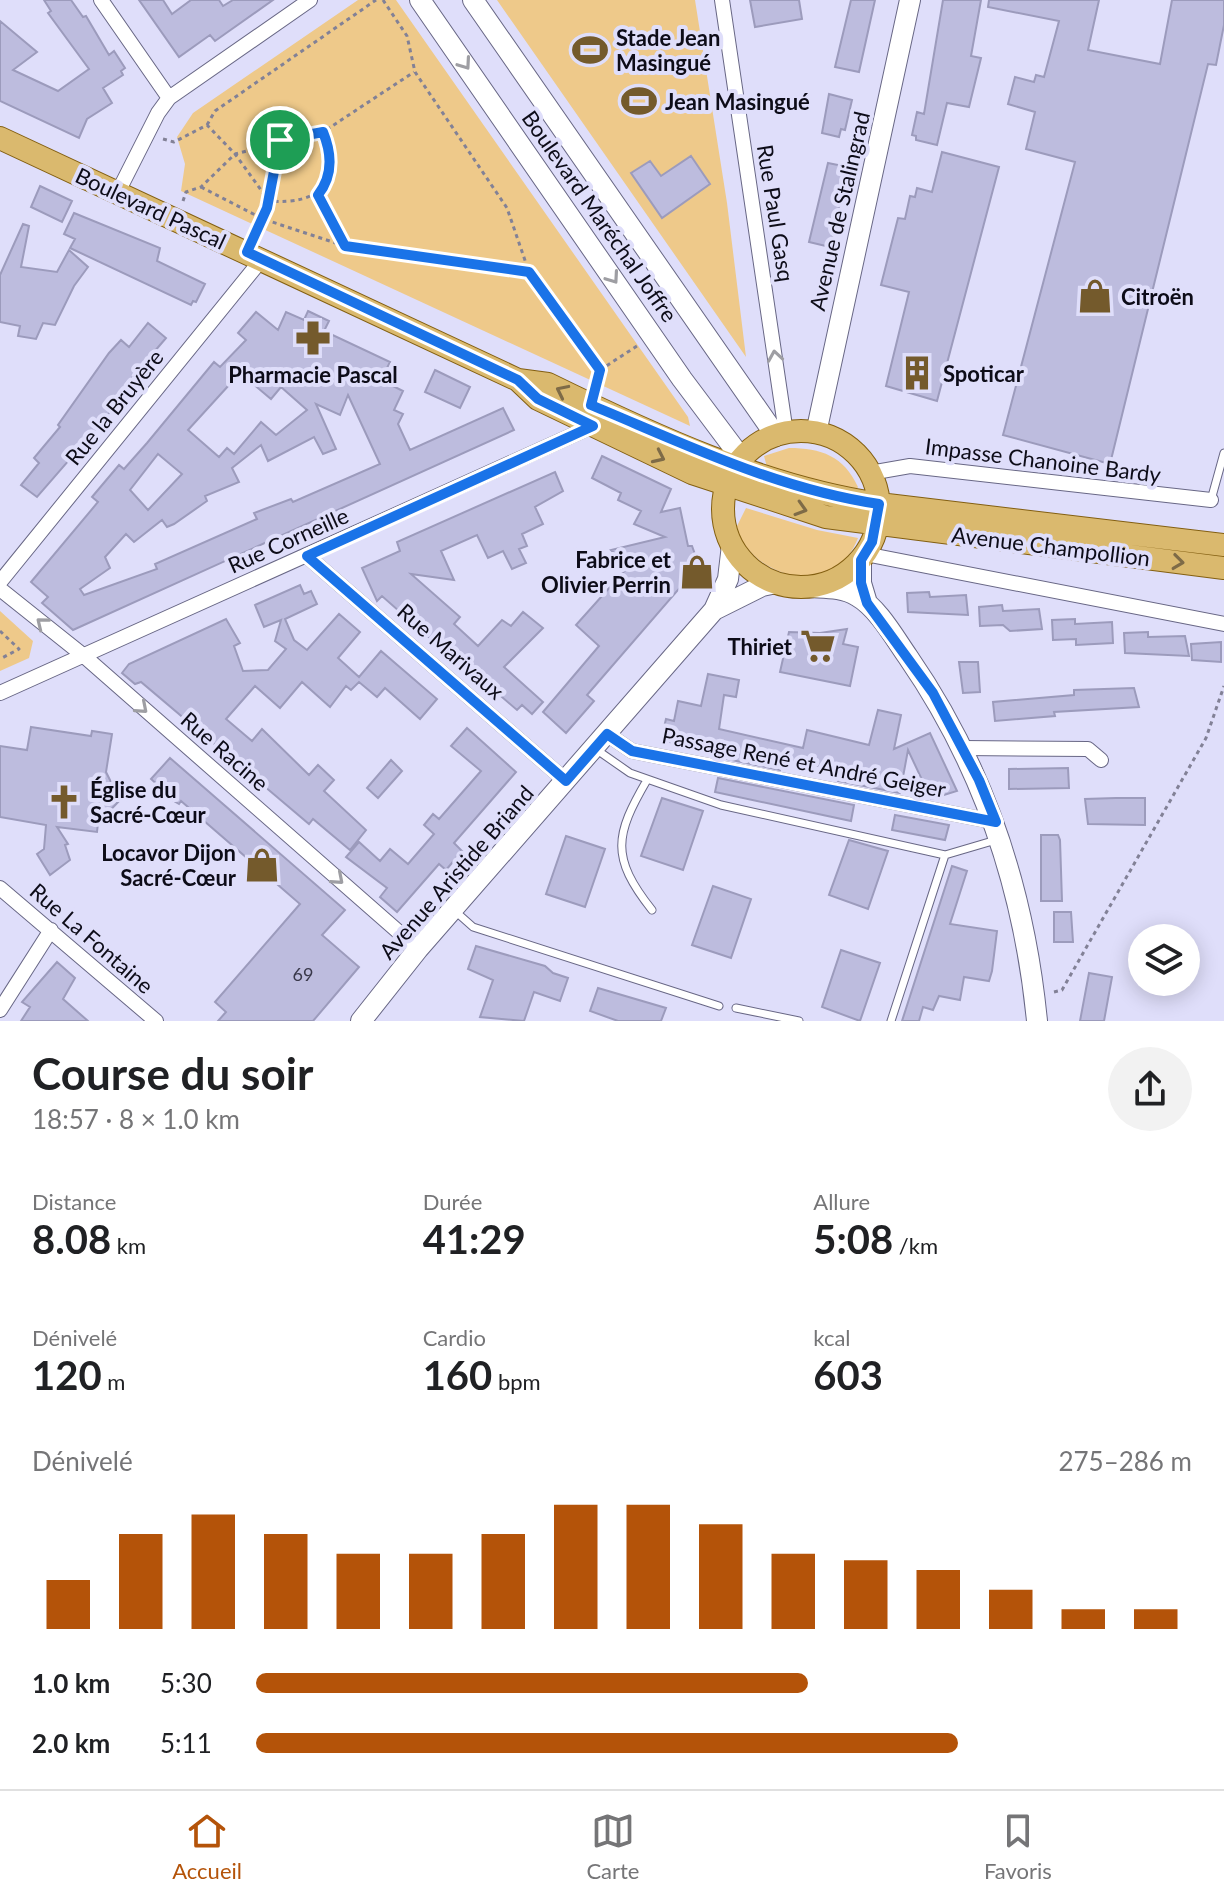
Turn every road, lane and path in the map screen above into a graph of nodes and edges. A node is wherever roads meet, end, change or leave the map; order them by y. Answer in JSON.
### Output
{"nodes":[{"id":1,"x":101,"y":0,"type":"edge"},
{"id":2,"x":310,"y":0,"type":"edge"},
{"id":3,"x":376,"y":0,"type":"edge"},
{"id":4,"x":383,"y":0,"type":"edge"},
{"id":5,"x":420,"y":0,"type":"edge"},
{"id":6,"x":473,"y":0,"type":"edge"},
{"id":7,"x":721,"y":0,"type":"edge"},
{"id":8,"x":910,"y":0,"type":"edge"},
{"id":9,"x":415,"y":72,"type":"junction"},
{"id":10,"x":169,"y":98,"type":"junction"},
{"id":11,"x":207,"y":125,"type":"junction"},
{"id":12,"x":323,"y":132,"type":"junction"},
{"id":13,"x":148,"y":135,"type":"junction"},
{"id":14,"x":0,"y":138,"type":"edge"},
{"id":15,"x":280,"y":140,"type":"junction"},
{"id":16,"x":235,"y":154,"type":"junction"},
{"id":17,"x":201,"y":187,"type":"junction"},
{"id":18,"x":118,"y":192,"type":"junction"},
{"id":19,"x":318,"y":195,"type":"junction"},
{"id":20,"x":269,"y":201,"type":"junction"},
{"id":21,"x":175,"y":219,"type":"junction"},
{"id":22,"x":263,"y":219,"type":"junction"},
{"id":23,"x":345,"y":246,"type":"junction"},
{"id":24,"x":254,"y":255,"type":"junction"},
{"id":25,"x":529,"y":272,"type":"junction"},
{"id":26,"x":653,"y":335,"type":"junction"},
{"id":27,"x":600,"y":370,"type":"junction"},
{"id":28,"x":592,"y":415,"type":"junction"},
{"id":29,"x":816,"y":433,"type":"junction"},
{"id":30,"x":781,"y":434,"type":"junction"},
{"id":31,"x":1224,"y":453,"type":"edge"},
{"id":32,"x":739,"y":462,"type":"junction"},
{"id":33,"x":870,"y":473,"type":"junction"},
{"id":34,"x":727,"y":486,"type":"junction"},
{"id":35,"x":1211,"y":500,"type":"joint"},
{"id":36,"x":878,"y":515,"type":"junction"},
{"id":37,"x":732,"y":545,"type":"junction"},
{"id":38,"x":1224,"y":545,"type":"edge"},
{"id":39,"x":307,"y":556,"type":"junction"},
{"id":40,"x":863,"y":557,"type":"junction"},
{"id":41,"x":1224,"y":568,"type":"edge"},
{"id":42,"x":0,"y":582,"type":"edge"},
{"id":43,"x":776,"y":583,"type":"junction"},
{"id":44,"x":810,"y":587,"type":"junction"},
{"id":45,"x":0,"y":589,"type":"edge"},
{"id":46,"x":867,"y":603,"type":"junction"},
{"id":47,"x":714,"y":610,"type":"junction"},
{"id":48,"x":1224,"y":624,"type":"edge"},
{"id":49,"x":0,"y":631,"type":"edge"},
{"id":50,"x":84,"y":656,"type":"junction"},
{"id":51,"x":0,"y":659,"type":"edge"},
{"id":52,"x":1224,"y":686,"type":"edge"},
{"id":53,"x":0,"y":693,"type":"edge"},
{"id":54,"x":601,"y":742,"type":"junction"},
{"id":55,"x":963,"y":748,"type":"junction"},
{"id":56,"x":1101,"y":760,"type":"dead end"},
{"id":57,"x":647,"y":780,"type":"junction"},
{"id":58,"x":566,"y":781,"type":"junction"},
{"id":59,"x":998,"y":830,"type":"junction"},
{"id":60,"x":945,"y":855,"type":"junction"},
{"id":61,"x":0,"y":888,"type":"edge"},
{"id":62,"x":454,"y":910,"type":"junction"},
{"id":63,"x":652,"y":910,"type":"dead end"},
{"id":64,"x":51,"y":930,"type":"junction"},
{"id":65,"x":418,"y":949,"type":"junction"},
{"id":66,"x":1034,"y":995,"type":"junction"},
{"id":67,"x":719,"y":1006,"type":"dead end"},
{"id":68,"x":736,"y":1008,"type":"dead end"},
{"id":69,"x":0,"y":1010,"type":"edge"},
{"id":70,"x":367,"y":1017,"type":"edge"},
{"id":71,"x":156,"y":1021,"type":"edge"},
{"id":72,"x":799,"y":1021,"type":"edge"},
{"id":73,"x":891,"y":1021,"type":"edge"},
{"id":74,"x":1037,"y":1021,"type":"edge"}],
"edges":[{"from":1,"to":10,"type":"street"},
{"from":2,"to":10,"type":"street"},
{"from":3,"to":11,"type":"path"},
{"from":4,"to":9,"type":"path"},
{"from":5,"to":26,"type":"main road","name":"Boulevard Maréchal Joffre","one_way":true},
{"from":6,"to":30,"type":"main road","name":"Boulevard Maréchal Joffre"},
{"from":30,"to":7,"type":"street","name":"Rue Paul Gasq","one_way":true},
{"from":8,"to":29,"type":"main road","name":"Avenue de Stalingrad"},
{"from":9,"to":12,"type":"path"},
{"from":9,"to":25,"type":"path"},
{"from":10,"to":13,"type":"street"},
{"from":11,"to":13,"type":"path"},
{"from":11,"to":16,"type":"path"},
{"from":12,"to":15,"type":"path"},
{"from":12,"to":19,"type":"path"},
{"from":13,"to":18,"type":"street"},
{"from":14,"to":18,"type":"main road","name":"Boulevard Pascal"},
{"from":15,"to":16,"type":"path"},
{"from":15,"to":20,"type":"path"},
{"from":16,"to":17,"type":"path"},
{"from":16,"to":20,"type":"path"},
{"from":17,"to":21,"type":"path"},
{"from":17,"to":22,"type":"path"},
{"from":18,"to":21,"type":"main road","name":"Boulevard Pascal"},
{"from":19,"to":20,"type":"path"},
{"from":19,"to":23,"type":"path"},
{"from":20,"to":22,"type":"path"},
{"from":21,"to":24,"type":"main road","name":"Boulevard Pascal"},
{"from":22,"to":23,"type":"path"},
{"from":22,"to":24,"type":"path"},
{"from":23,"to":25,"type":"path"},
{"from":24,"to":28,"type":"main road","name":"Boulevard Pascal"},
{"from":24,"to":42,"type":"street","name":"Rue la Bruyère"},
{"from":25,"to":27,"type":"path"},
{"from":26,"to":27,"type":"path"},
{"from":26,"to":32,"type":"main road","name":"Boulevard Maréchal Joffre"},
{"from":27,"to":28,"type":"path"},
{"from":28,"to":32,"type":"main road","name":"Boulevard Pascal"},
{"from":28,"to":34,"type":"main road","name":"Boulevard Pascal","one_way":true},
{"from":28,"to":39,"type":"street","name":"Rue Corneille"},
{"from":29,"to":30,"type":"main road"},
{"from":29,"to":33,"type":"main road"},
{"from":30,"to":32,"type":"main road"},
{"from":31,"to":35,"type":"lane"},
{"from":32,"to":34,"type":"main road"},
{"from":32,"to":36,"type":"main road","name":"Boulevard Pascal"},
{"from":33,"to":35,"type":"street","name":"Impasse Chanoine Bardy"},
{"from":33,"to":36,"type":"main road"},
{"from":34,"to":36,"type":"main road","name":"Boulevard Pascal","one_way":true},
{"from":34,"to":37,"type":"main road"},
{"from":36,"to":38,"type":"main road","name":"Avenue Champollion"},
{"from":36,"to":40,"type":"main road"},
{"from":36,"to":41,"type":"main road","name":"Avenue Champollion","one_way":true},
{"from":37,"to":43,"type":"main road"},
{"from":37,"to":47,"type":"main road","name":"Avenue Aristide Briand"},
{"from":39,"to":50,"type":"street","name":"Rue Corneille"},
{"from":39,"to":58,"type":"street","name":"Rue Marivaux"},
{"from":40,"to":44,"type":"main road"},
{"from":40,"to":46,"type":"main road"},
{"from":40,"to":48,"type":"street"},
{"from":43,"to":44,"type":"main road"},
{"from":43,"to":47,"type":"main road","name":"Avenue Aristide Briand"},
{"from":44,"to":46,"type":"main road"},
{"from":50,"to":45,"type":"street","name":"Rue Racine","one_way":true},
{"from":46,"to":55,"type":"main road"},
{"from":47,"to":54,"type":"main road","name":"Avenue Aristide Briand"},
{"from":49,"to":51,"type":"path"},
{"from":50,"to":53,"type":"street","name":"Rue Corneille"},
{"from":50,"to":65,"type":"street","name":"Rue Racine","one_way":true},
{"from":52,"to":66,"type":"path"},
{"from":54,"to":57,"type":"lane"},
{"from":54,"to":58,"type":"main road","name":"Avenue Aristide Briand"},
{"from":54,"to":59,"type":"street","name":"Passage René et André Geiger"},
{"from":55,"to":56,"type":"street"},
{"from":55,"to":59,"type":"main road"},
{"from":57,"to":60,"type":"lane"},
{"from":57,"to":63,"type":"lane"},
{"from":58,"to":62,"type":"main road","name":"Avenue Aristide Briand"},
{"from":59,"to":60,"type":"lane"},
{"from":59,"to":66,"type":"main road"},
{"from":60,"to":73,"type":"lane"},
{"from":61,"to":64,"type":"street","name":"Rue La Fontaine"},
{"from":62,"to":65,"type":"main road","name":"Avenue Aristide Briand"},
{"from":62,"to":67,"type":"lane"},
{"from":64,"to":69,"type":"street"},
{"from":64,"to":71,"type":"street","name":"Rue La Fontaine"},
{"from":65,"to":70,"type":"main road","name":"Avenue Aristide Briand"},
{"from":66,"to":74,"type":"main road"},
{"from":68,"to":72,"type":"lane"}]}
